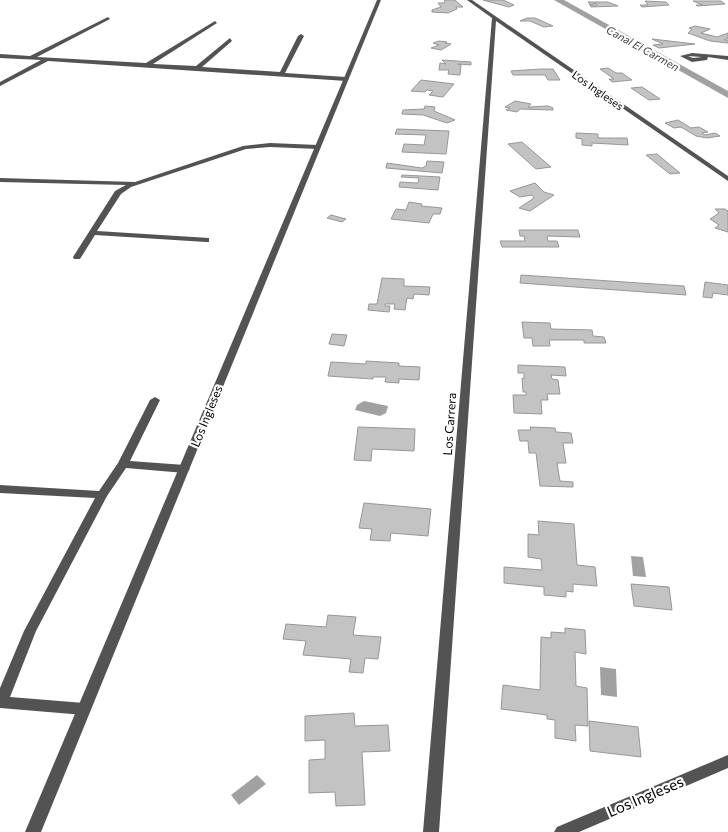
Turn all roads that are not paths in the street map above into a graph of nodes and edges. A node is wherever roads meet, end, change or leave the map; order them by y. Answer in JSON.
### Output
{"nodes":[{"id":1,"x":378,"y":0,"type":"edge"},
{"id":2,"x":469,"y":0,"type":"edge"},
{"id":3,"x":108,"y":18,"type":"dead end"},
{"id":4,"x":494,"y":18,"type":"junction"},
{"id":5,"x":215,"y":22,"type":"dead end"},
{"id":6,"x":302,"y":36,"type":"dead end"},
{"id":7,"x":230,"y":40,"type":"dead end"},
{"id":8,"x":0,"y":56,"type":"edge"},
{"id":9,"x":706,"y":57,"type":"dead end"},
{"id":10,"x":31,"y":58,"type":"junction"},
{"id":11,"x":728,"y":58,"type":"edge"},
{"id":12,"x":48,"y":59,"type":"junction"},
{"id":13,"x":146,"y":65,"type":"junction"},
{"id":14,"x":198,"y":67,"type":"junction"},
{"id":15,"x":282,"y":74,"type":"junction"},
{"id":16,"x":346,"y":80,"type":"junction"},
{"id":17,"x":0,"y":84,"type":"edge"},
{"id":18,"x":318,"y":147,"type":"junction"},
{"id":19,"x":728,"y":179,"type":"edge"},
{"id":20,"x":0,"y":180,"type":"edge"},
{"id":21,"x":135,"y":183,"type":"junction"},
{"id":22,"x":92,"y":233,"type":"junction"},
{"id":23,"x":206,"y":240,"type":"dead end"},
{"id":24,"x":78,"y":257,"type":"dead end"},
{"id":25,"x":155,"y":400,"type":"dead end"},
{"id":26,"x":123,"y":464,"type":"junction"},
{"id":27,"x":185,"y":469,"type":"junction"},
{"id":28,"x":0,"y":489,"type":"edge"},
{"id":29,"x":102,"y":495,"type":"junction"},
{"id":30,"x":0,"y":702,"type":"edge"},
{"id":31,"x":84,"y":709,"type":"junction"},
{"id":32,"x":728,"y":761,"type":"edge"},
{"id":33,"x":33,"y":832,"type":"edge"},
{"id":34,"x":431,"y":832,"type":"edge"},
{"id":35,"x":562,"y":832,"type":"edge"}],
"edges":[{"from":1,"to":16,"type":"street","name":"Los Ingleses"},
{"from":2,"to":4,"type":"street","name":"Los Ingleses"},
{"from":3,"to":10,"type":"street"},
{"from":4,"to":19,"type":"street","name":"Los Ingleses"},
{"from":4,"to":34,"type":"street","name":"Los Carrera"},
{"from":5,"to":13,"type":"street"},
{"from":6,"to":15,"type":"street"},
{"from":7,"to":14,"type":"street"},
{"from":8,"to":10,"type":"street"},
{"from":9,"to":11,"type":"street"},
{"from":10,"to":12,"type":"street"},
{"from":12,"to":13,"type":"street"},
{"from":12,"to":17,"type":"street"},
{"from":13,"to":14,"type":"street"},
{"from":14,"to":15,"type":"street"},
{"from":15,"to":16,"type":"street"},
{"from":16,"to":18,"type":"street","name":"Los Ingleses"},
{"from":18,"to":21,"type":"street"},
{"from":18,"to":27,"type":"street","name":"Los Ingleses"},
{"from":20,"to":21,"type":"street"},
{"from":21,"to":22,"type":"street"},
{"from":22,"to":23,"type":"street"},
{"from":22,"to":24,"type":"street"},
{"from":25,"to":26,"type":"street"},
{"from":26,"to":27,"type":"street"},
{"from":26,"to":29,"type":"street"},
{"from":27,"to":31,"type":"street","name":"Los Ingleses"},
{"from":28,"to":29,"type":"street"},
{"from":29,"to":30,"type":"street"},
{"from":30,"to":31,"type":"street"},
{"from":31,"to":33,"type":"street","name":"Los Ingleses"},
{"from":32,"to":35,"type":"street","name":"Los Ingleses"}]}
